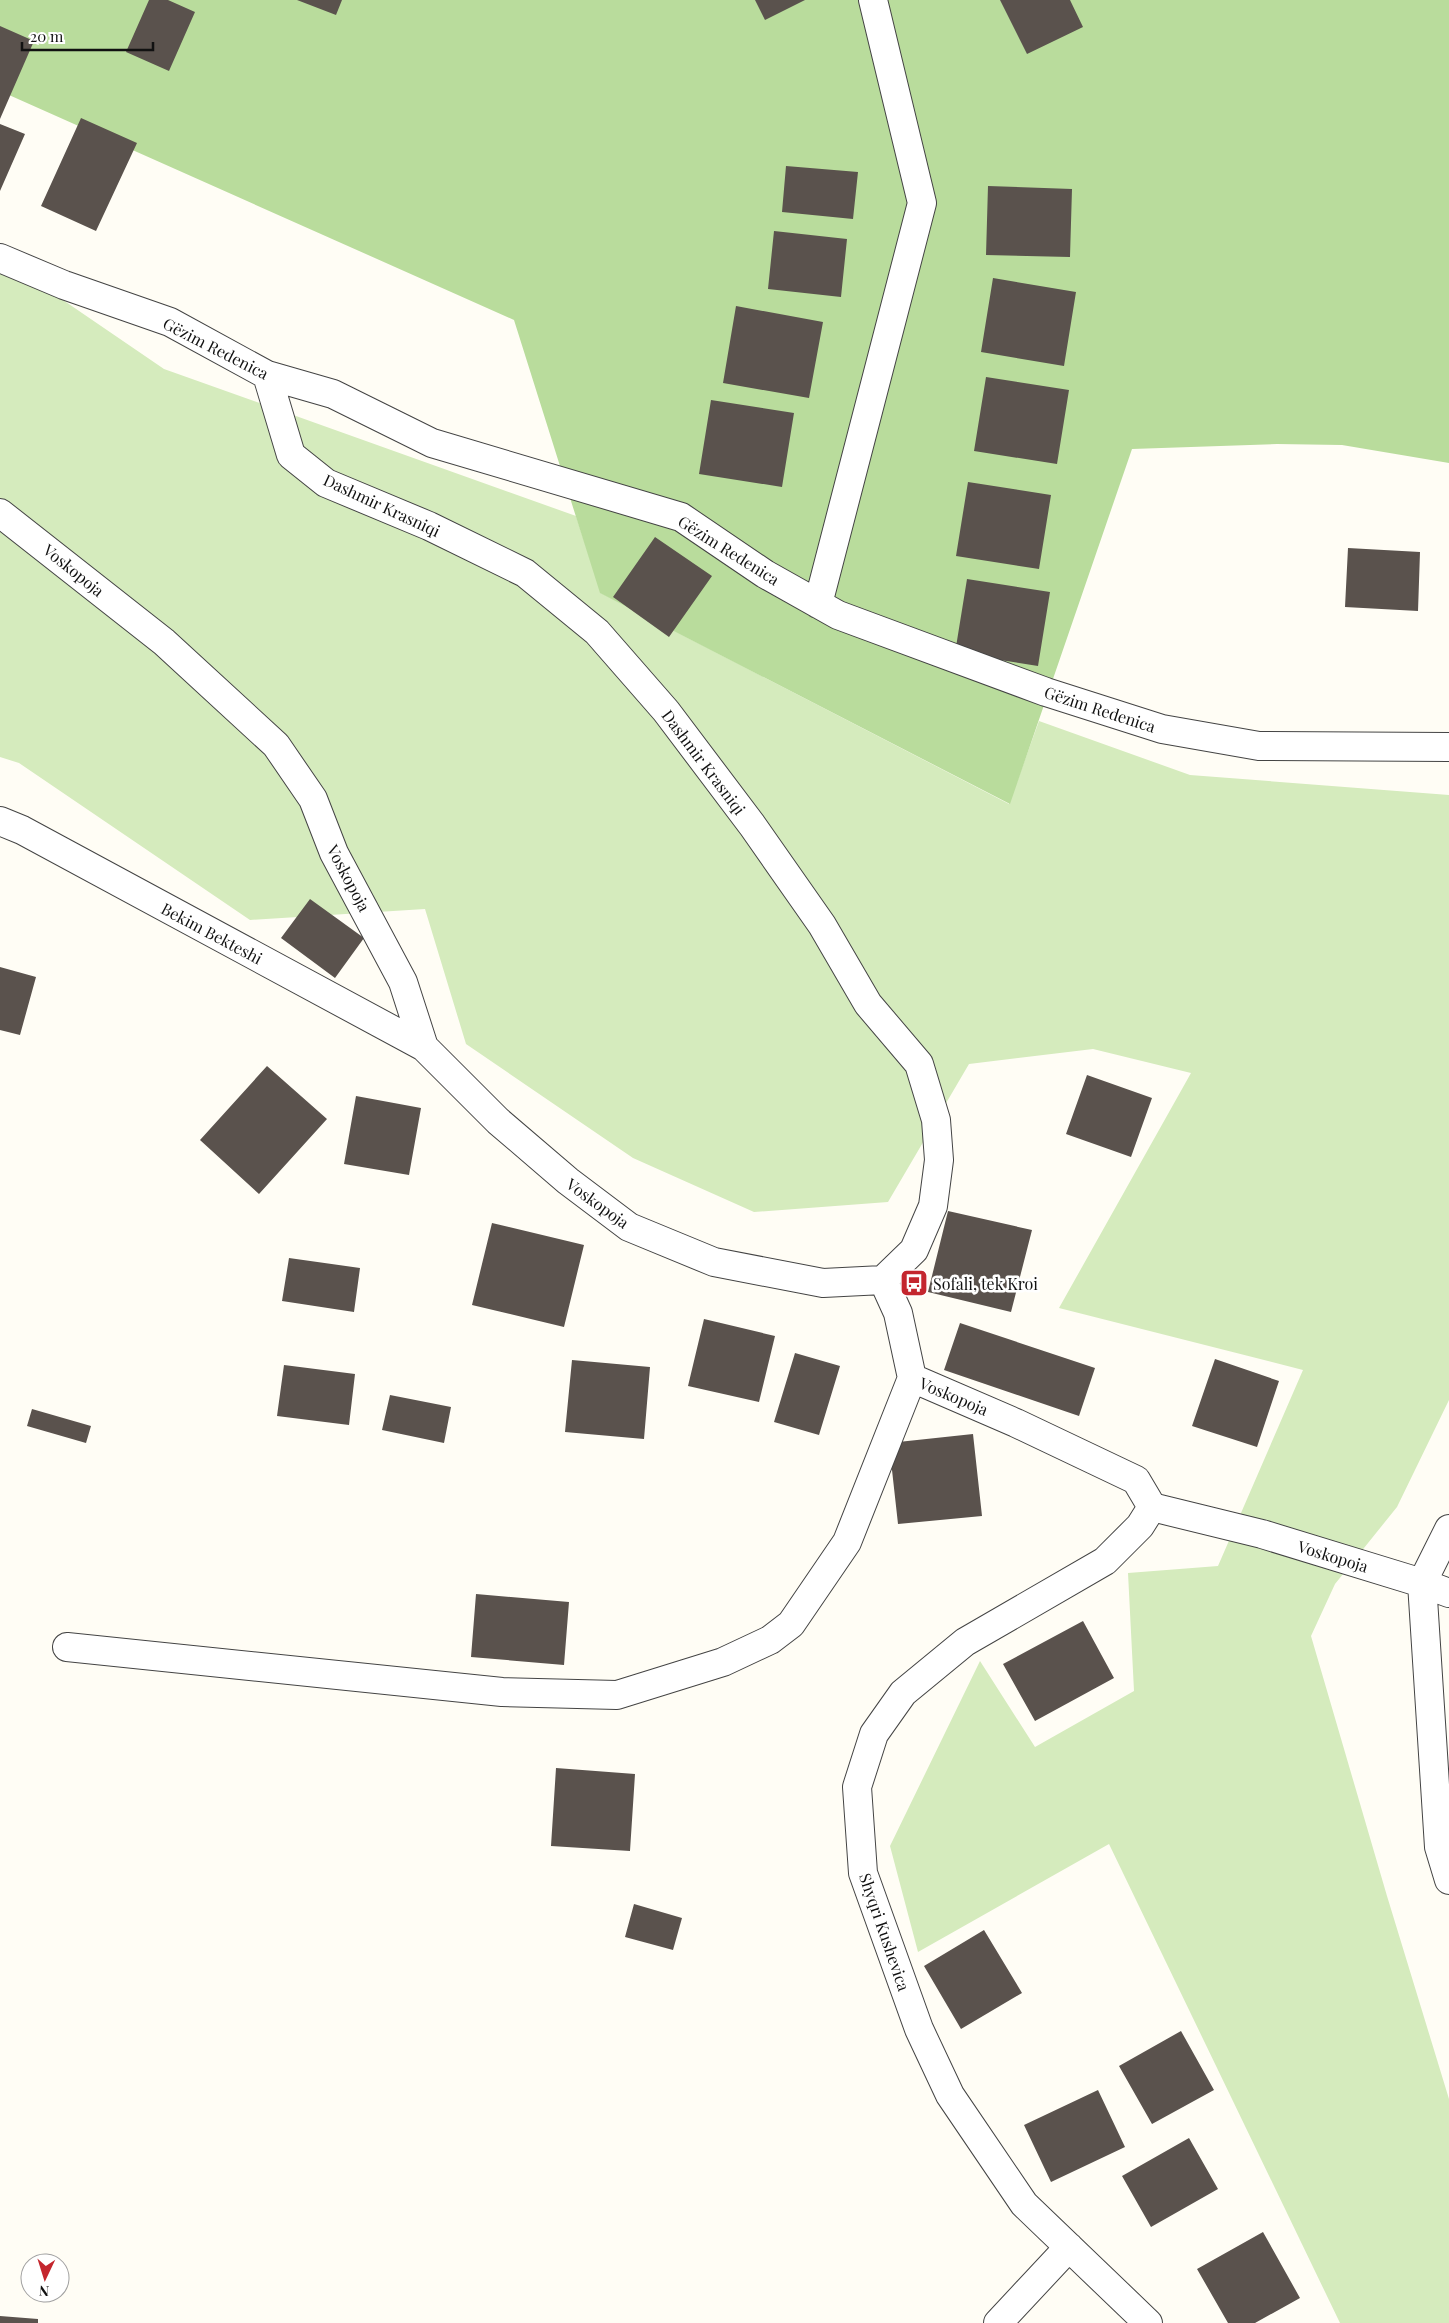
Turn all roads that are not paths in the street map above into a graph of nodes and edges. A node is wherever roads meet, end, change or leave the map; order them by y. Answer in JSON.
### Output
{"nodes":[{"id":1,"x":873,"y":0,"type":"edge"},
{"id":2,"x":0,"y":258,"type":"edge"},
{"id":3,"x":267,"y":375,"type":"junction"},
{"id":4,"x":0,"y":513,"type":"edge"},
{"id":5,"x":818,"y":604,"type":"junction"},
{"id":6,"x":1449,"y":747,"type":"edge"},
{"id":7,"x":0,"y":820,"type":"edge"},
{"id":8,"x":424,"y":1047,"type":"junction"},
{"id":9,"x":883,"y":1280,"type":"junction"},
{"id":10,"x":912,"y":1378,"type":"junction"},
{"id":11,"x":1152,"y":1507,"type":"junction"},
{"id":12,"x":1449,"y":1529,"type":"edge"},
{"id":13,"x":1422,"y":1583,"type":"junction"},
{"id":14,"x":1449,"y":1593,"type":"edge"},
{"id":15,"x":67,"y":1646,"type":"dead end"},
{"id":16,"x":1449,"y":1880,"type":"edge"},
{"id":17,"x":1070,"y":2247,"type":"junction"},
{"id":18,"x":998,"y":2323,"type":"edge"},
{"id":19,"x":1148,"y":2323,"type":"edge"}],
"edges":[{"from":1,"to":5,"type":"street"},
{"from":2,"to":3,"type":"street","name":"Gëzim Redenica"},
{"from":3,"to":5,"type":"street","name":"Gëzim Redenica"},
{"from":3,"to":9,"type":"street","name":"Dashmir Krasniqi"},
{"from":4,"to":8,"type":"street","name":"Voskopoja"},
{"from":5,"to":6,"type":"street","name":"Gëzim Redenica"},
{"from":7,"to":8,"type":"street","name":"Bekim Bekteshi"},
{"from":8,"to":9,"type":"street","name":"Voskopoja"},
{"from":9,"to":10,"type":"street","name":"Voskopoja"},
{"from":10,"to":11,"type":"street","name":"Voskopoja"},
{"from":10,"to":15,"type":"street"},
{"from":11,"to":13,"type":"street","name":"Voskopoja"},
{"from":11,"to":17,"type":"street","name":"Shyqri Kushevica"},
{"from":12,"to":13,"type":"street"},
{"from":13,"to":14,"type":"street","name":"Voskopoja"},
{"from":13,"to":16,"type":"street"},
{"from":17,"to":18,"type":"street"},
{"from":17,"to":19,"type":"street","name":"Shyqri Kushevica"}]}
